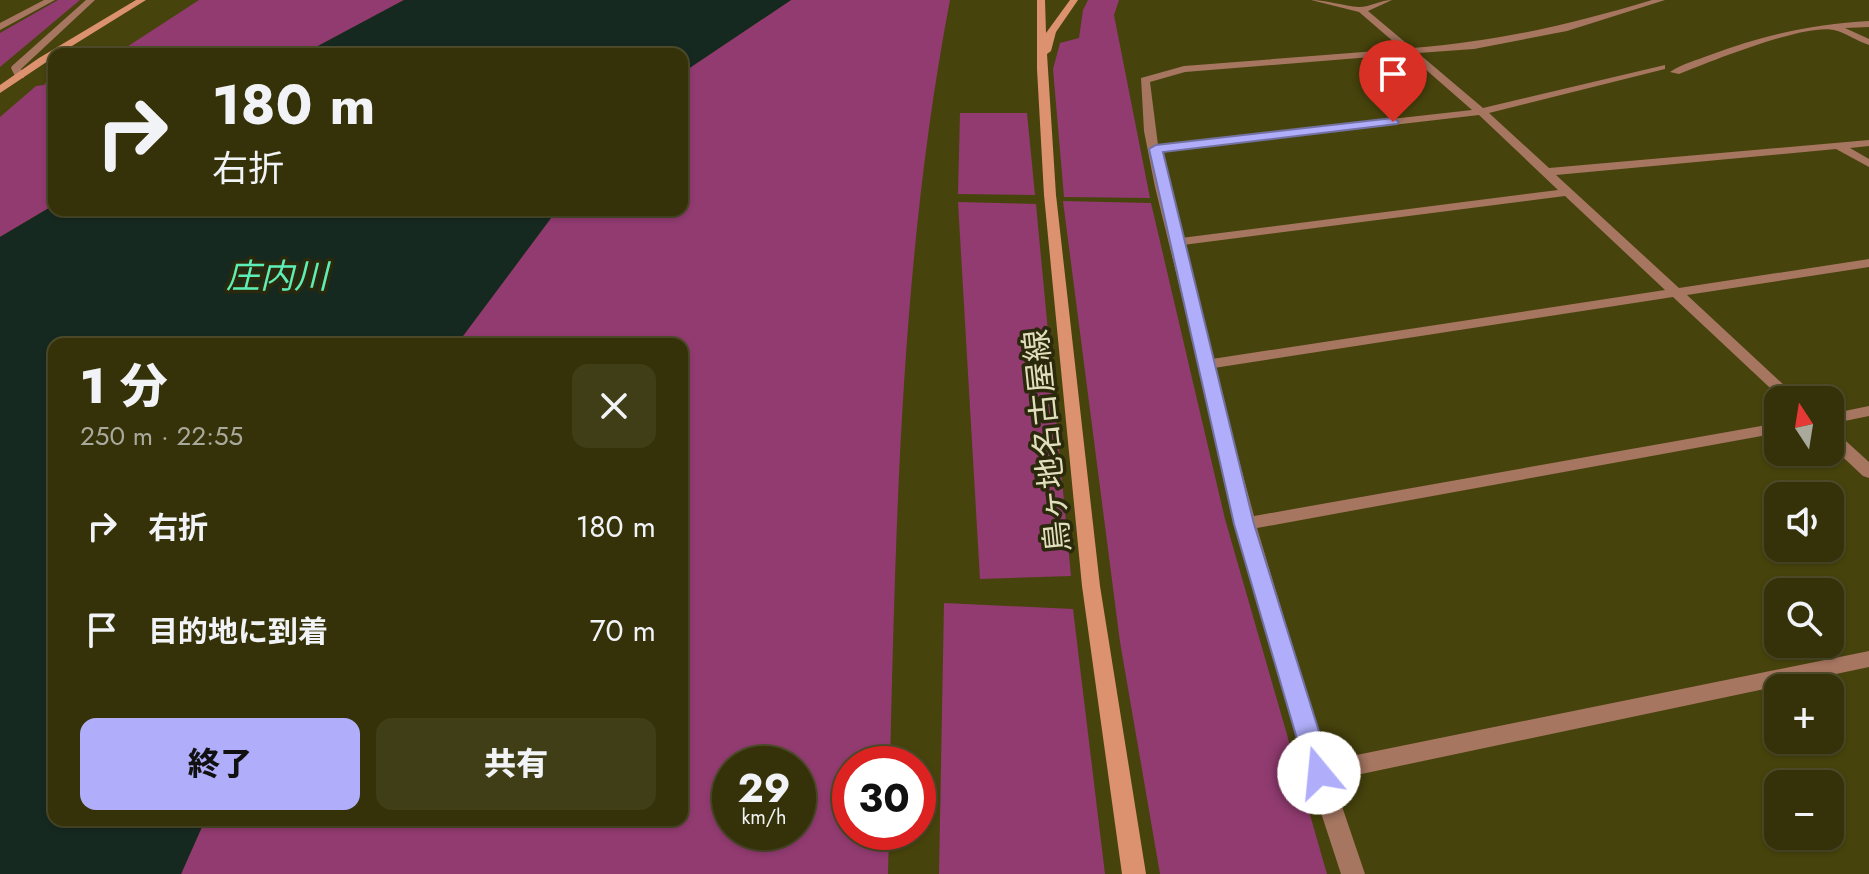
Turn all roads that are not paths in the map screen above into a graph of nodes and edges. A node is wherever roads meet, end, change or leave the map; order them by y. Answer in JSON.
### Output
{"nodes":[{"id":1,"x":51,"y":0,"type":"edge"},
{"id":2,"x":91,"y":0,"type":"edge"},
{"id":3,"x":142,"y":0,"type":"edge"},
{"id":4,"x":1041,"y":0,"type":"edge"},
{"id":5,"x":1074,"y":0,"type":"edge"},
{"id":6,"x":1315,"y":0,"type":"edge"},
{"id":7,"x":1388,"y":0,"type":"edge"},
{"id":8,"x":1661,"y":0,"type":"edge"},
{"id":9,"x":1362,"y":10,"type":"junction"},
{"id":10,"x":3,"y":24,"type":"edge"},
{"id":11,"x":1869,"y":24,"type":"edge"},
{"id":12,"x":1831,"y":25,"type":"junction"},
{"id":13,"x":1869,"y":42,"type":"edge"},
{"id":14,"x":65,"y":48,"type":"edge"},
{"id":15,"x":1409,"y":51,"type":"junction"},
{"id":16,"x":48,"y":59,"type":"edge"},
{"id":17,"x":1661,"y":67,"type":"dead end"},
{"id":18,"x":1042,"y":69,"type":"junction"},
{"id":19,"x":1675,"y":72,"type":"dead end"},
{"id":20,"x":20,"y":76,"type":"junction"},
{"id":21,"x":0,"y":90,"type":"edge"},
{"id":22,"x":1481,"y":112,"type":"junction"},
{"id":23,"x":1869,"y":143,"type":"edge"},
{"id":24,"x":1838,"y":146,"type":"junction"},
{"id":25,"x":1156,"y":149,"type":"junction"},
{"id":26,"x":1869,"y":164,"type":"edge"},
{"id":27,"x":1546,"y":172,"type":"junction"},
{"id":28,"x":1567,"y":192,"type":"junction"},
{"id":29,"x":1176,"y":242,"type":"junction"},
{"id":30,"x":1869,"y":263,"type":"edge"},
{"id":31,"x":1678,"y":292,"type":"junction"},
{"id":32,"x":1205,"y":365,"type":"junction"},
{"id":33,"x":1777,"y":386,"type":"edge"},
{"id":34,"x":1869,"y":411,"type":"edge"},
{"id":35,"x":1844,"y":416,"type":"edge"},
{"id":36,"x":1764,"y":431,"type":"edge"},
{"id":37,"x":1844,"y":449,"type":"edge"},
{"id":38,"x":1869,"y":472,"type":"edge"},
{"id":39,"x":1244,"y":524,"type":"junction"},
{"id":40,"x":1869,"y":659,"type":"edge"},
{"id":41,"x":1319,"y":773,"type":"junction"},
{"id":42,"x":1134,"y":874,"type":"edge"},
{"id":43,"x":1353,"y":874,"type":"edge"}],
"edges":[{"from":1,"to":10,"type":"street"},
{"from":2,"to":20,"type":"street"},
{"from":3,"to":14,"type":"main road"},
{"from":4,"to":18,"type":"main road","name":"鳥ヶ地名古屋線"},
{"from":5,"to":18,"type":"main road"},
{"from":6,"to":9,"type":"street"},
{"from":7,"to":9,"type":"street"},
{"from":8,"to":15,"type":"street"},
{"from":9,"to":15,"type":"street"},
{"from":11,"to":12,"type":"street"},
{"from":12,"to":13,"type":"street"},
{"from":12,"to":19,"type":"street"},
{"from":15,"to":22,"type":"street"},
{"from":15,"to":25,"type":"street"},
{"from":16,"to":20,"type":"main road"},
{"from":17,"to":22,"type":"street"},
{"from":18,"to":42,"type":"main road","name":"鳥ヶ地名古屋線"},
{"from":20,"to":21,"type":"main road"},
{"from":22,"to":25,"type":"street"},
{"from":22,"to":27,"type":"street"},
{"from":23,"to":24,"type":"street"},
{"from":24,"to":26,"type":"street"},
{"from":24,"to":27,"type":"street"},
{"from":25,"to":29,"type":"street"},
{"from":27,"to":28,"type":"street"},
{"from":28,"to":29,"type":"street"},
{"from":28,"to":31,"type":"street"},
{"from":29,"to":32,"type":"street"},
{"from":30,"to":31,"type":"street"},
{"from":31,"to":32,"type":"street"},
{"from":31,"to":33,"type":"street"},
{"from":32,"to":39,"type":"street"},
{"from":34,"to":35,"type":"street"},
{"from":36,"to":39,"type":"street"},
{"from":37,"to":38,"type":"street"},
{"from":39,"to":41,"type":"street"},
{"from":40,"to":41,"type":"street"},
{"from":41,"to":43,"type":"street"}]}
